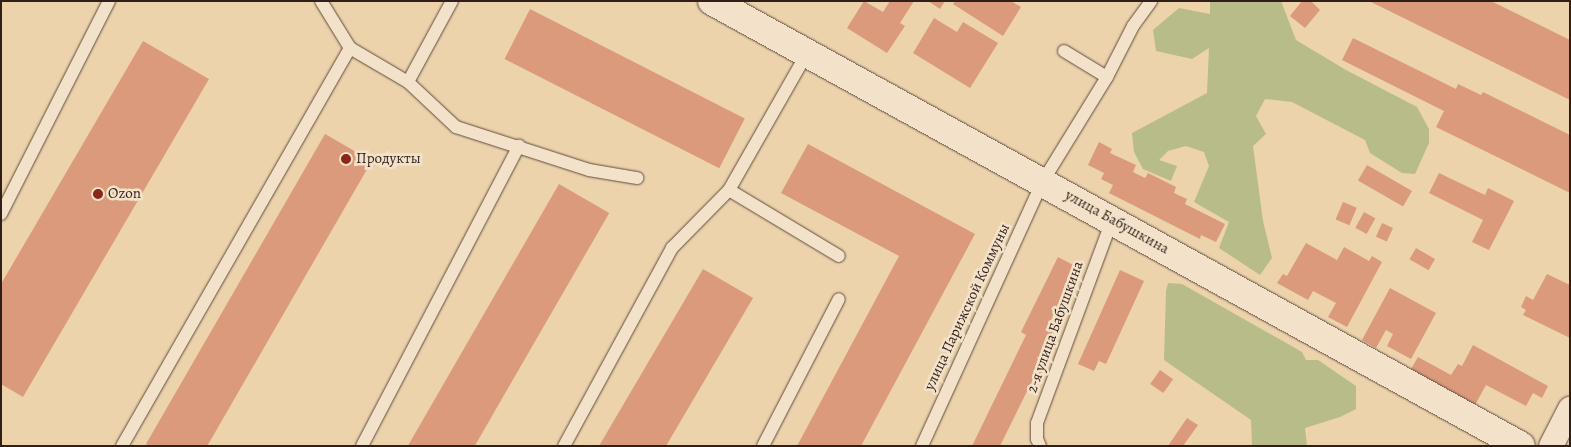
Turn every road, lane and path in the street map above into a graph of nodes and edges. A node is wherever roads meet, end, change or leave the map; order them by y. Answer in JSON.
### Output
{"nodes":[{"id":1,"x":109,"y":1,"type":"edge"},
{"id":2,"x":321,"y":1,"type":"edge"},
{"id":3,"x":452,"y":1,"type":"edge"},
{"id":4,"x":712,"y":1,"type":"edge"},
{"id":5,"x":1151,"y":1,"type":"edge"},
{"id":6,"x":350,"y":48,"type":"junction"},
{"id":7,"x":1064,"y":51,"type":"dead end"},
{"id":8,"x":807,"y":53,"type":"junction"},
{"id":9,"x":1107,"y":77,"type":"junction"},
{"id":10,"x":408,"y":82,"type":"junction"},
{"id":11,"x":519,"y":146,"type":"junction"},
{"id":12,"x":637,"y":178,"type":"dead end"},
{"id":13,"x":1043,"y":181,"type":"junction"},
{"id":14,"x":729,"y":190,"type":"junction"},
{"id":15,"x":1,"y":214,"type":"edge"},
{"id":16,"x":1112,"y":220,"type":"junction"},
{"id":17,"x":839,"y":256,"type":"dead end"},
{"id":18,"x":839,"y":299,"type":"dead end"},
{"id":19,"x":1570,"y":409,"type":"edge"},
{"id":20,"x":122,"y":446,"type":"edge"},
{"id":21,"x":362,"y":446,"type":"edge"},
{"id":22,"x":564,"y":446,"type":"edge"},
{"id":23,"x":763,"y":446,"type":"edge"},
{"id":24,"x":922,"y":446,"type":"edge"},
{"id":25,"x":1040,"y":446,"type":"edge"},
{"id":26,"x":1522,"y":446,"type":"edge"},
{"id":27,"x":1551,"y":446,"type":"edge"}],
"edges":[{"from":1,"to":15,"type":"lane"},
{"from":2,"to":6,"type":"lane"},
{"from":3,"to":10,"type":"lane"},
{"from":4,"to":8,"type":"street","name":"улица Бабушкина"},
{"from":5,"to":9,"type":"lane","name":"улица Парижской Коммуны"},
{"from":6,"to":10,"type":"lane"},
{"from":6,"to":20,"type":"lane"},
{"from":7,"to":9,"type":"lane"},
{"from":8,"to":13,"type":"street","name":"улица Бабушкина"},
{"from":8,"to":14,"type":"lane"},
{"from":9,"to":13,"type":"lane","name":"улица Парижской Коммуны"},
{"from":10,"to":11,"type":"lane"},
{"from":11,"to":12,"type":"lane"},
{"from":11,"to":21,"type":"lane"},
{"from":13,"to":16,"type":"street","name":"улица Бабушкина"},
{"from":13,"to":24,"type":"lane","name":"улица Парижской Коммуны"},
{"from":14,"to":17,"type":"lane"},
{"from":14,"to":22,"type":"lane"},
{"from":16,"to":25,"type":"lane","name":"2-я улица Бабушкина"},
{"from":16,"to":26,"type":"street","name":"улица Бабушкина"},
{"from":18,"to":23,"type":"lane"},
{"from":19,"to":27,"type":"street"}]}
